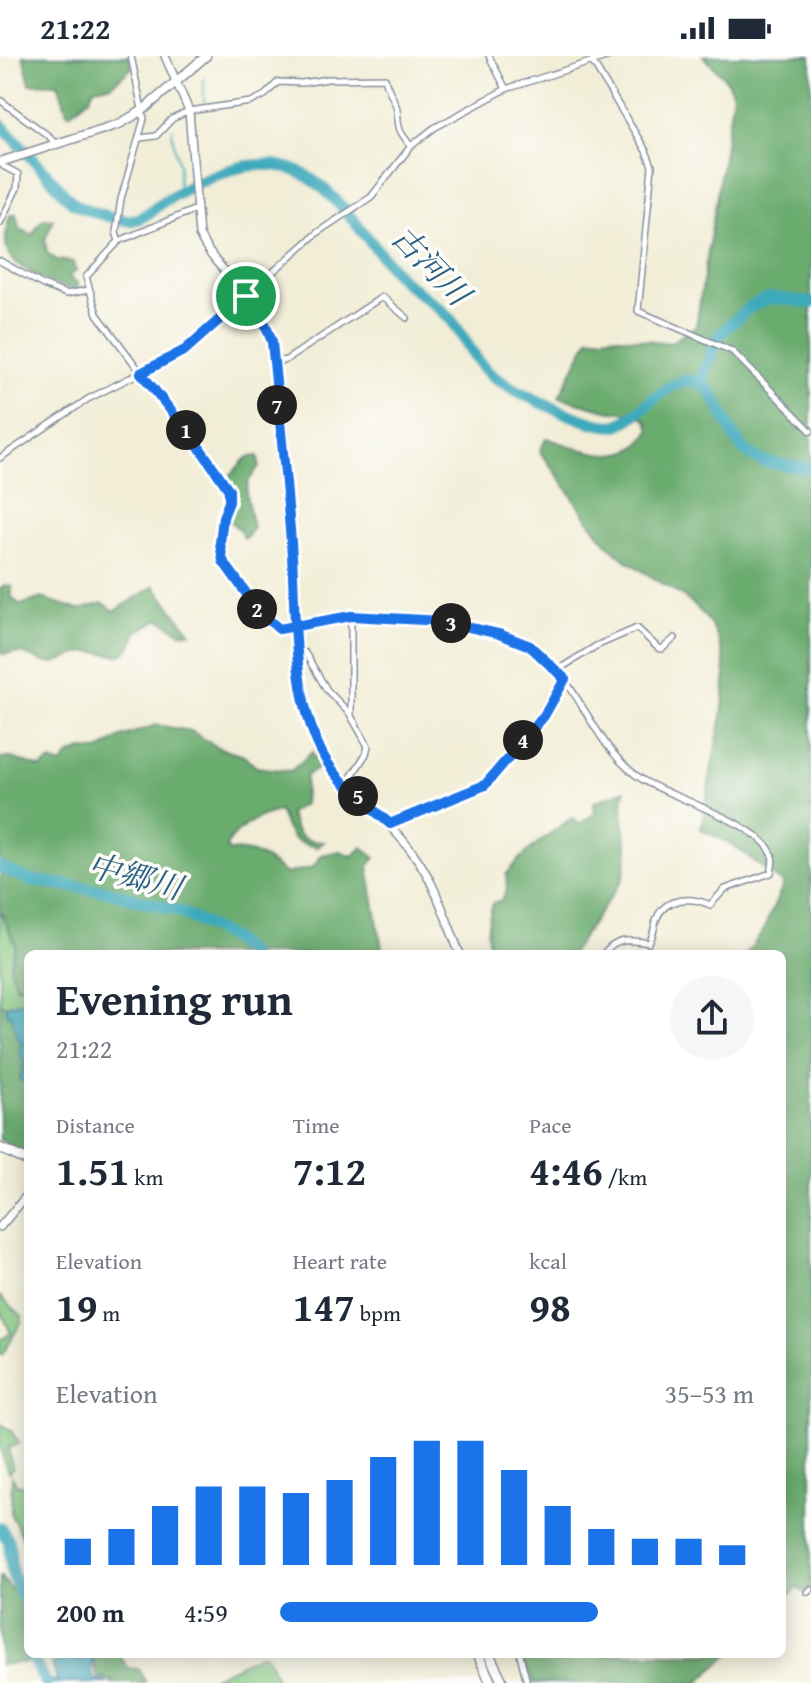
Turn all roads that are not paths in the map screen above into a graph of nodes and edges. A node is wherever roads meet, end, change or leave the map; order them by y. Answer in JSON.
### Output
{"nodes":[{"id":1,"x":131,"y":56,"type":"edge"},
{"id":2,"x":165,"y":56,"type":"edge"},
{"id":3,"x":206,"y":56,"type":"edge"},
{"id":4,"x":489,"y":56,"type":"edge"},
{"id":5,"x":609,"y":56,"type":"edge"},
{"id":6,"x":592,"y":61,"type":"junction"},
{"id":7,"x":178,"y":82,"type":"junction"},
{"id":8,"x":506,"y":89,"type":"junction"},
{"id":9,"x":0,"y":100,"type":"edge"},
{"id":10,"x":142,"y":111,"type":"junction"},
{"id":11,"x":189,"y":111,"type":"junction"},
{"id":12,"x":140,"y":138,"type":"junction"},
{"id":13,"x":53,"y":145,"type":"junction"},
{"id":14,"x":411,"y":146,"type":"junction"},
{"id":15,"x":3,"y":161,"type":"edge"},
{"id":16,"x":196,"y":207,"type":"junction"},
{"id":17,"x":0,"y":223,"type":"edge"},
{"id":18,"x":119,"y":241,"type":"junction"},
{"id":19,"x":0,"y":261,"type":"edge"},
{"id":20,"x":89,"y":290,"type":"junction"},
{"id":21,"x":246,"y":296,"type":"junction"},
{"id":22,"x":407,"y":318,"type":"dead end"},
{"id":23,"x":274,"y":363,"type":"junction"},
{"id":24,"x":141,"y":373,"type":"junction"},
{"id":25,"x":811,"y":431,"type":"edge"},
{"id":26,"x":0,"y":458,"type":"edge"},
{"id":27,"x":351,"y":616,"type":"junction"},
{"id":28,"x":296,"y":625,"type":"junction"},
{"id":29,"x":675,"y":638,"type":"dead end"},
{"id":30,"x":298,"y":650,"type":"junction"},
{"id":31,"x":556,"y":671,"type":"junction"},
{"id":32,"x":565,"y":679,"type":"junction"},
{"id":33,"x":351,"y":716,"type":"junction"},
{"id":34,"x":346,"y":785,"type":"junction"},
{"id":35,"x":390,"y":824,"type":"junction"},
{"id":36,"x":458,"y":950,"type":"edge"},
{"id":37,"x":608,"y":950,"type":"edge"},
{"id":38,"x":0,"y":1148,"type":"edge"},
{"id":39,"x":24,"y":1159,"type":"edge"},
{"id":40,"x":24,"y":1199,"type":"edge"},
{"id":41,"x":0,"y":1227,"type":"edge"},
{"id":42,"x":480,"y":1658,"type":"edge"},
{"id":43,"x":491,"y":1658,"type":"edge"},
{"id":44,"x":521,"y":1658,"type":"edge"},
{"id":45,"x":491,"y":1683,"type":"edge"},
{"id":46,"x":503,"y":1683,"type":"edge"},
{"id":47,"x":527,"y":1683,"type":"edge"}],
"edges":[{"from":1,"to":10,"type":"street"},
{"from":2,"to":7,"type":"street"},
{"from":3,"to":7,"type":"main road"},
{"from":4,"to":8,"type":"street"},
{"from":5,"to":6,"type":"street"},
{"from":6,"to":8,"type":"street"},
{"from":6,"to":25,"type":"street"},
{"from":7,"to":10,"type":"main road"},
{"from":7,"to":11,"type":"street"},
{"from":8,"to":14,"type":"street"},
{"from":9,"to":13,"type":"street"},
{"from":10,"to":12,"type":"street"},
{"from":10,"to":13,"type":"main road"},
{"from":11,"to":12,"type":"street"},
{"from":11,"to":14,"type":"street"},
{"from":11,"to":16,"type":"street"},
{"from":12,"to":18,"type":"street"},
{"from":13,"to":15,"type":"main road"},
{"from":14,"to":21,"type":"street"},
{"from":15,"to":17,"type":"street"},
{"from":16,"to":18,"type":"street"},
{"from":16,"to":21,"type":"street"},
{"from":18,"to":20,"type":"street"},
{"from":19,"to":20,"type":"street"},
{"from":20,"to":24,"type":"street"},
{"from":21,"to":23,"type":"street"},
{"from":21,"to":24,"type":"street"},
{"from":22,"to":23,"type":"street"},
{"from":23,"to":28,"type":"street"},
{"from":24,"to":26,"type":"street"},
{"from":24,"to":28,"type":"street"},
{"from":27,"to":28,"type":"street"},
{"from":27,"to":31,"type":"street"},
{"from":27,"to":33,"type":"street"},
{"from":28,"to":30,"type":"street"},
{"from":29,"to":31,"type":"street"},
{"from":30,"to":33,"type":"street"},
{"from":30,"to":34,"type":"street"},
{"from":31,"to":32,"type":"street"},
{"from":32,"to":35,"type":"street"},
{"from":32,"to":37,"type":"street"},
{"from":33,"to":34,"type":"street"},
{"from":34,"to":35,"type":"street"},
{"from":35,"to":36,"type":"street"},
{"from":38,"to":39,"type":"main road"},
{"from":40,"to":41,"type":"street"},
{"from":42,"to":45,"type":"main road"},
{"from":43,"to":46,"type":"main road"},
{"from":44,"to":47,"type":"street"}]}
